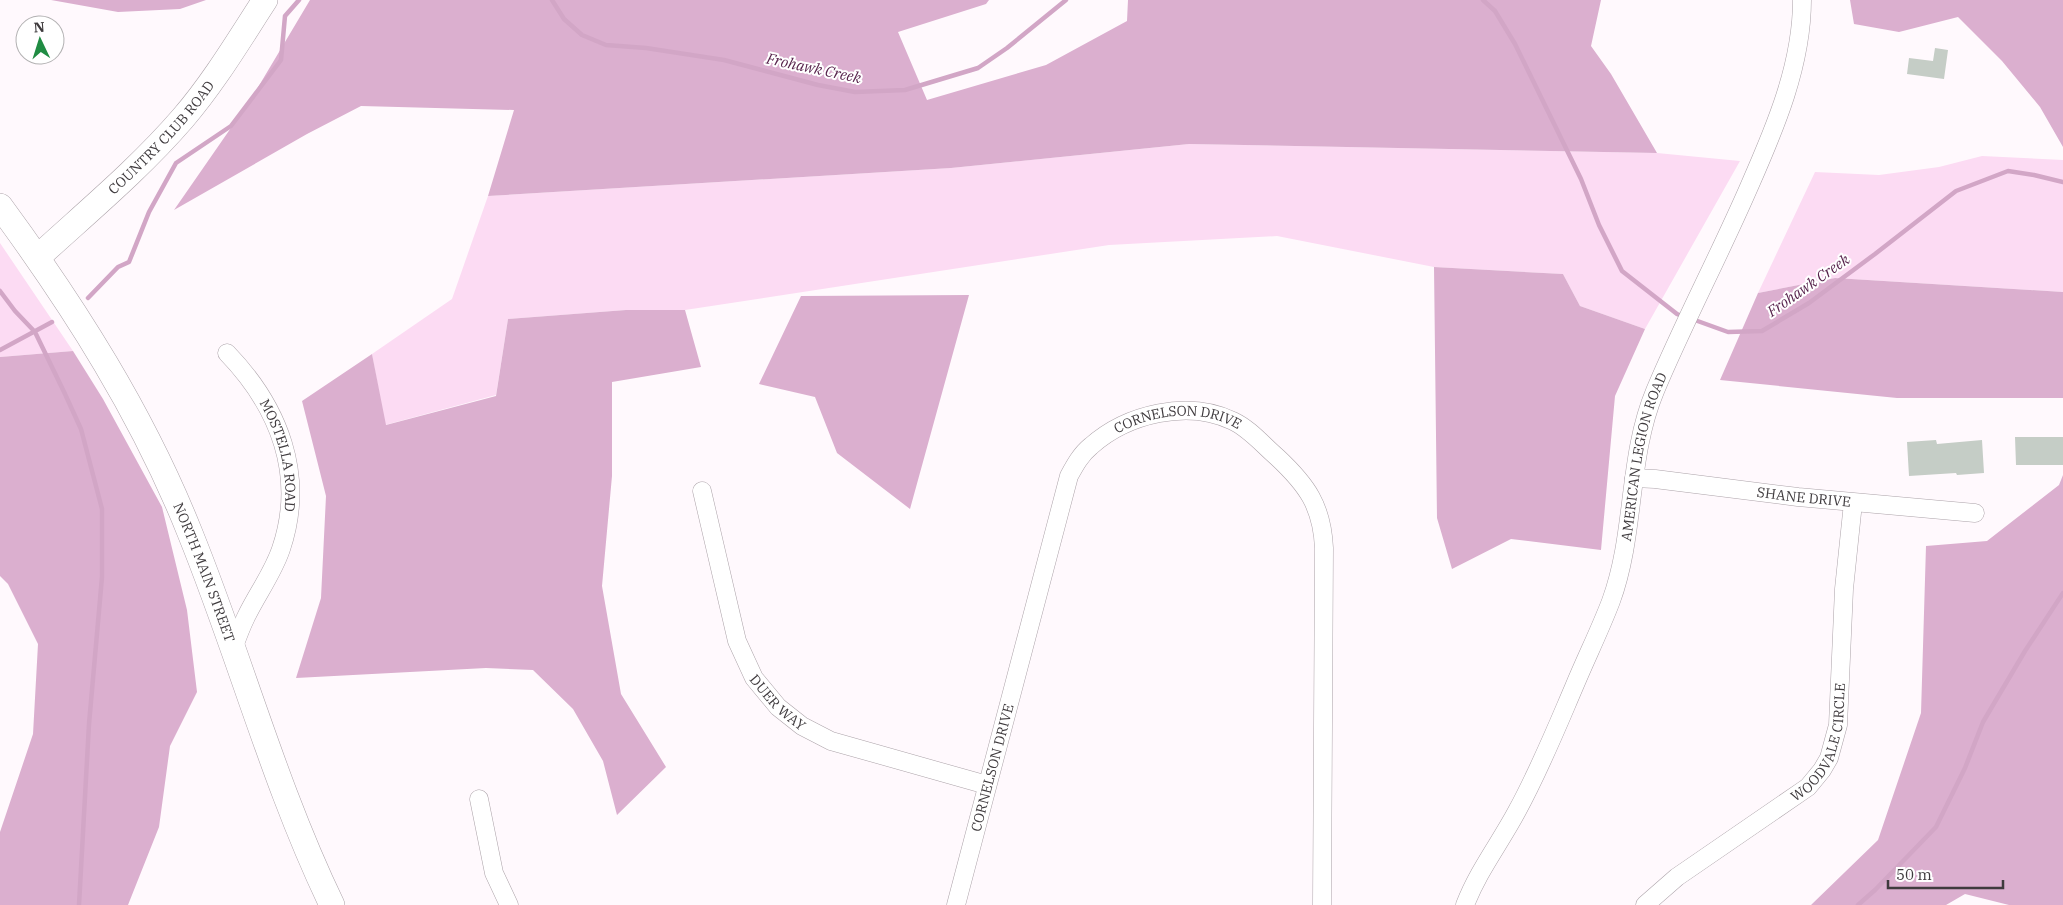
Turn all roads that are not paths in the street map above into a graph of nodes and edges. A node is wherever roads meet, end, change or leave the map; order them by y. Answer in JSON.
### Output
{"nodes":[{"id":1,"x":265,"y":0,"type":"edge"},
{"id":2,"x":1802,"y":0,"type":"edge"},
{"id":3,"x":0,"y":206,"type":"edge"},
{"id":4,"x":38,"y":258,"type":"junction"},
{"id":5,"x":227,"y":353,"type":"dead end"},
{"id":6,"x":1634,"y":478,"type":"junction"},
{"id":7,"x":702,"y":492,"type":"dead end"},
{"id":8,"x":1853,"y":503,"type":"junction"},
{"id":9,"x":1975,"y":513,"type":"dead end"},
{"id":10,"x":233,"y":649,"type":"junction"},
{"id":11,"x":987,"y":785,"type":"junction"},
{"id":12,"x":479,"y":799,"type":"dead end"},
{"id":13,"x":332,"y":905,"type":"edge"},
{"id":14,"x":509,"y":905,"type":"edge"},
{"id":15,"x":956,"y":905,"type":"edge"},
{"id":16,"x":1322,"y":905,"type":"edge"},
{"id":17,"x":1465,"y":905,"type":"edge"},
{"id":18,"x":1646,"y":905,"type":"edge"}],
"edges":[{"from":1,"to":4,"type":"main road","name":"COUNTRY CLUB ROAD"},
{"from":2,"to":6,"type":"street","name":"AMERICAN LEGION ROAD"},
{"from":3,"to":4,"type":"main road","name":"NORTH MAIN STREET"},
{"from":4,"to":10,"type":"main road","name":"NORTH MAIN STREET"},
{"from":5,"to":10,"type":"street","name":"MOSTELLA ROAD"},
{"from":6,"to":8,"type":"street","name":"SHANE DRIVE"},
{"from":6,"to":17,"type":"street","name":"AMERICAN LEGION ROAD"},
{"from":7,"to":11,"type":"street","name":"DUER WAY"},
{"from":8,"to":9,"type":"street","name":"SHANE DRIVE"},
{"from":8,"to":18,"type":"street","name":"WOODVALE CIRCLE"},
{"from":10,"to":13,"type":"main road","name":"NORTH MAIN STREET"},
{"from":11,"to":15,"type":"street","name":"CORNELSON DRIVE"},
{"from":11,"to":16,"type":"street","name":"CORNELSON DRIVE"},
{"from":12,"to":14,"type":"street"}]}
